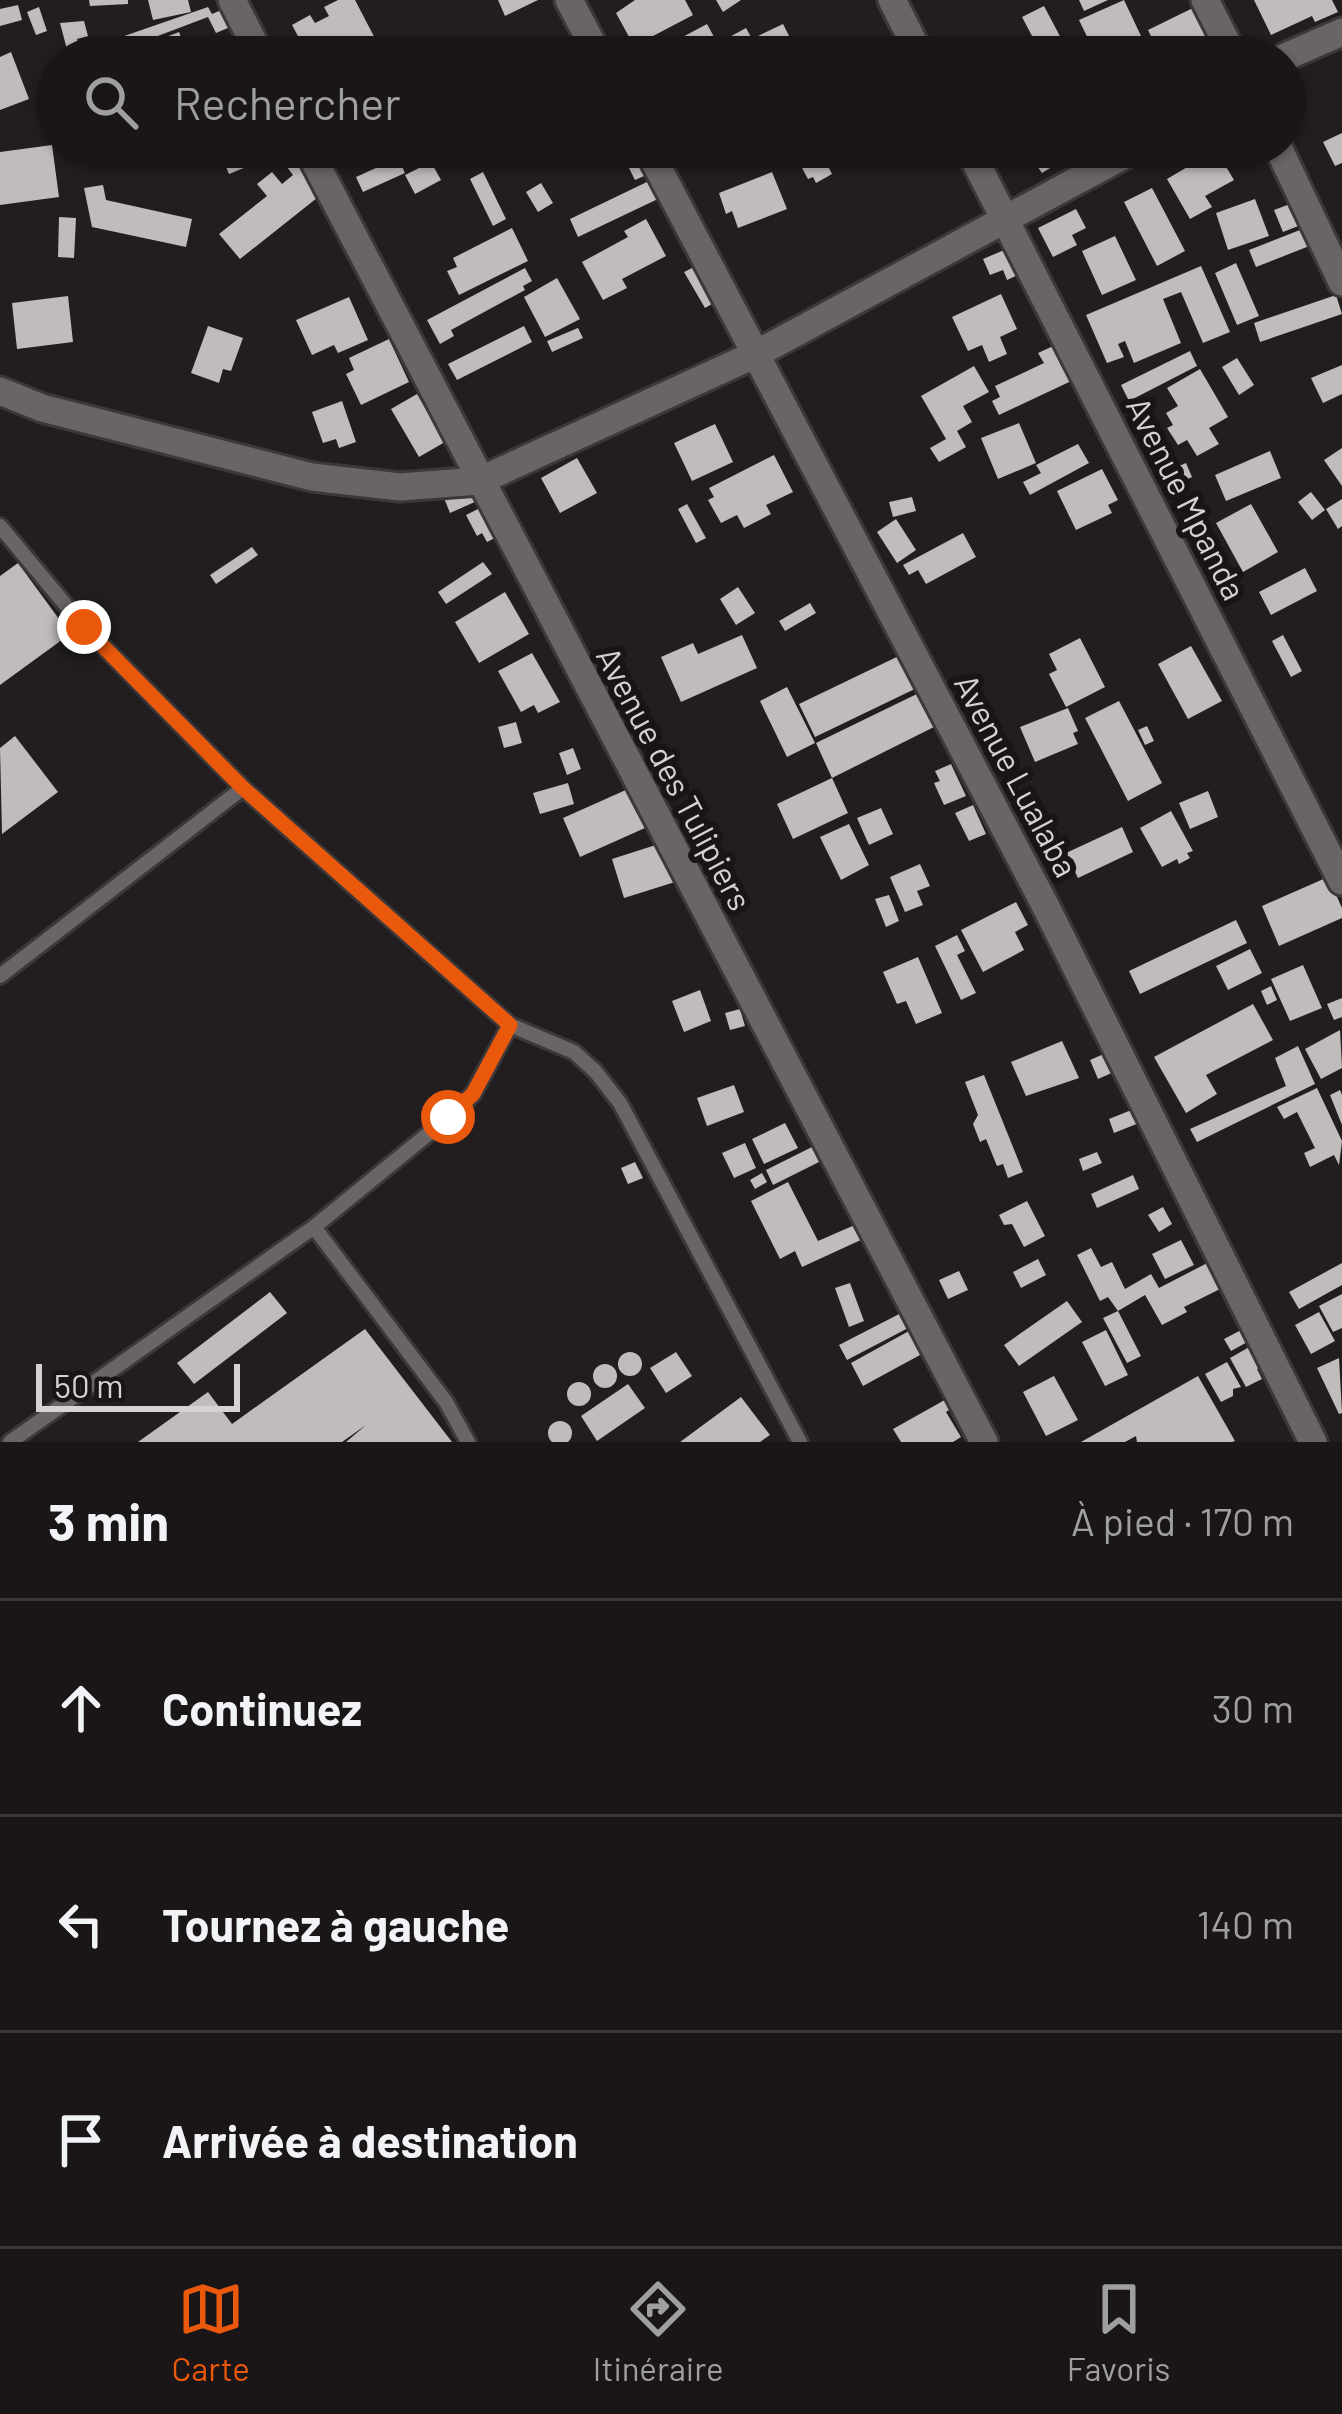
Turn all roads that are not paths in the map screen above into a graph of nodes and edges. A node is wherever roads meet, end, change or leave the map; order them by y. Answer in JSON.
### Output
{"nodes":[{"id":1,"x":232,"y":0,"type":"edge"},
{"id":2,"x":569,"y":0,"type":"edge"},
{"id":3,"x":892,"y":0,"type":"edge"},
{"id":4,"x":1205,"y":0,"type":"edge"},
{"id":5,"x":1342,"y":32,"type":"edge"},
{"id":6,"x":250,"y":36,"type":"edge"},
{"id":7,"x":588,"y":36,"type":"edge"},
{"id":8,"x":910,"y":36,"type":"edge"},
{"id":9,"x":1223,"y":36,"type":"edge"},
{"id":10,"x":1306,"y":48,"type":"edge"},
{"id":11,"x":318,"y":168,"type":"edge"},
{"id":12,"x":657,"y":168,"type":"edge"},
{"id":13,"x":979,"y":168,"type":"edge"},
{"id":14,"x":1100,"y":168,"type":"edge"},
{"id":15,"x":1288,"y":168,"type":"edge"},
{"id":16,"x":1005,"y":220,"type":"junction"},
{"id":17,"x":1342,"y":281,"type":"edge"},
{"id":18,"x":756,"y":354,"type":"junction"},
{"id":19,"x":0,"y":391,"type":"edge"},
{"id":20,"x":478,"y":481,"type":"junction"},
{"id":21,"x":0,"y":526,"type":"edge"},
{"id":22,"x":243,"y":788,"type":"junction"},
{"id":23,"x":1342,"y":881,"type":"edge"},
{"id":24,"x":0,"y":976,"type":"edge"},
{"id":25,"x":510,"y":1025,"type":"junction"},
{"id":26,"x":314,"y":1227,"type":"junction"},
{"id":27,"x":10,"y":1442,"type":"edge"},
{"id":28,"x":468,"y":1442,"type":"edge"},
{"id":29,"x":800,"y":1442,"type":"edge"},
{"id":30,"x":984,"y":1442,"type":"edge"},
{"id":31,"x":1312,"y":1442,"type":"edge"}],
"edges":[{"from":1,"to":6,"type":"street"},
{"from":2,"to":7,"type":"street"},
{"from":3,"to":8,"type":"street"},
{"from":4,"to":9,"type":"street"},
{"from":5,"to":10,"type":"street"},
{"from":11,"to":20,"type":"street","name":"Avenue des Tulipiers"},
{"from":12,"to":18,"type":"street","name":"Avenue Lualaba"},
{"from":13,"to":16,"type":"street","name":"Avenue Mpanda"},
{"from":14,"to":16,"type":"street"},
{"from":15,"to":17,"type":"street"},
{"from":16,"to":18,"type":"street"},
{"from":16,"to":23,"type":"street","name":"Avenue Mpanda"},
{"from":18,"to":20,"type":"street"},
{"from":18,"to":31,"type":"street","name":"Avenue Lualaba"},
{"from":19,"to":20,"type":"street"},
{"from":20,"to":30,"type":"street","name":"Avenue des Tulipiers"},
{"from":21,"to":22,"type":"lane"},
{"from":22,"to":24,"type":"lane"},
{"from":22,"to":25,"type":"lane"},
{"from":25,"to":26,"type":"lane"},
{"from":25,"to":29,"type":"lane"},
{"from":26,"to":27,"type":"lane"},
{"from":26,"to":28,"type":"lane"}]}
